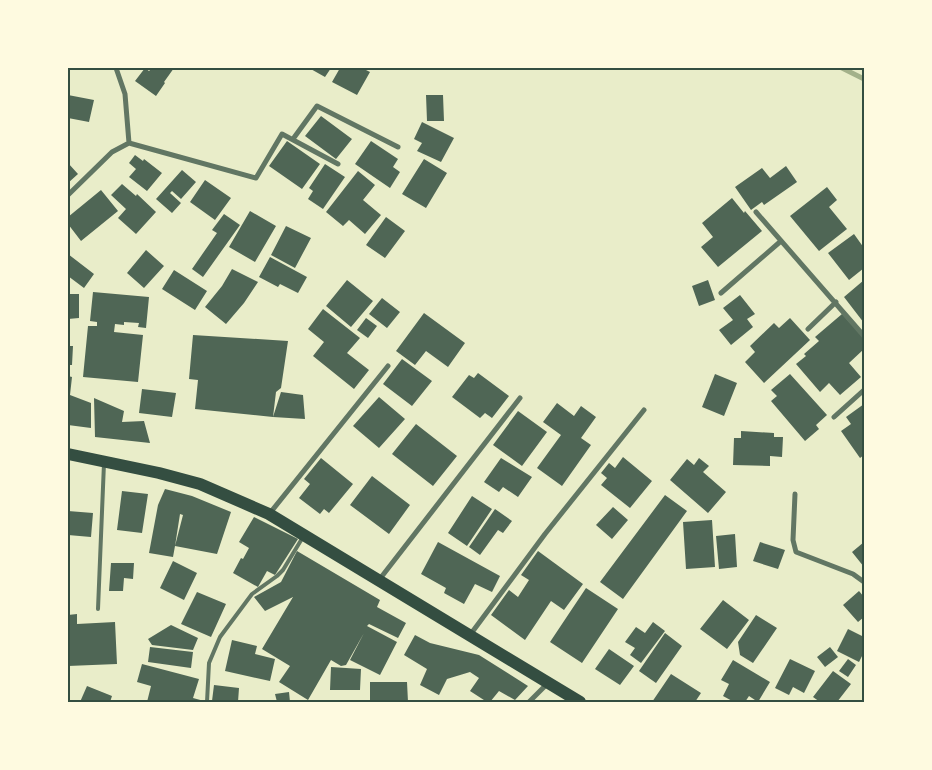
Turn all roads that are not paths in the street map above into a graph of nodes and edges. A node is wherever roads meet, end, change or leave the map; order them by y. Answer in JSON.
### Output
{"nodes":[{"id":1,"x":116,"y":68,"type":"edge"},
{"id":2,"x":293,"y":139,"type":"junction"},
{"id":3,"x":129,"y":143,"type":"junction"},
{"id":4,"x":398,"y":147,"type":"dead end"},
{"id":5,"x":338,"y":164,"type":"dead end"},
{"id":6,"x":68,"y":194,"type":"edge"},
{"id":7,"x":756,"y":212,"type":"dead end"},
{"id":8,"x":781,"y":241,"type":"junction"},
{"id":9,"x":721,"y":293,"type":"dead end"},
{"id":10,"x":836,"y":302,"type":"junction"},
{"id":11,"x":808,"y":329,"type":"dead end"},
{"id":12,"x":864,"y":336,"type":"edge"},
{"id":13,"x":388,"y":366,"type":"dead end"},
{"id":14,"x":864,"y":390,"type":"edge"},
{"id":15,"x":520,"y":398,"type":"dead end"},
{"id":16,"x":644,"y":410,"type":"dead end"},
{"id":17,"x":834,"y":418,"type":"dead end"},
{"id":18,"x":68,"y":454,"type":"edge"},
{"id":19,"x":104,"y":461,"type":"junction"},
{"id":20,"x":795,"y":494,"type":"dead end"},
{"id":21,"x":270,"y":514,"type":"junction"},
{"id":22,"x":304,"y":535,"type":"junction"},
{"id":23,"x":378,"y":580,"type":"junction"},
{"id":24,"x":864,"y":582,"type":"edge"},
{"id":25,"x":98,"y":610,"type":"dead end"},
{"id":26,"x":469,"y":636,"type":"junction"},
{"id":27,"x":548,"y":683,"type":"junction"},
{"id":28,"x":207,"y":702,"type":"edge"},
{"id":29,"x":529,"y":702,"type":"edge"},
{"id":30,"x":580,"y":702,"type":"edge"}],
"edges":[{"from":1,"to":3,"type":"street"},
{"from":2,"to":3,"type":"street"},
{"from":2,"to":4,"type":"street"},
{"from":2,"to":5,"type":"street"},
{"from":3,"to":6,"type":"street"},
{"from":7,"to":8,"type":"street"},
{"from":8,"to":9,"type":"street"},
{"from":8,"to":10,"type":"street"},
{"from":10,"to":11,"type":"street"},
{"from":10,"to":12,"type":"street"},
{"from":13,"to":21,"type":"street"},
{"from":14,"to":17,"type":"street"},
{"from":15,"to":23,"type":"street"},
{"from":16,"to":26,"type":"street"},
{"from":18,"to":19,"type":"main road"},
{"from":19,"to":21,"type":"main road"},
{"from":19,"to":25,"type":"lane"},
{"from":20,"to":24,"type":"street"},
{"from":21,"to":22,"type":"main road"},
{"from":22,"to":23,"type":"main road"},
{"from":22,"to":28,"type":"lane"},
{"from":23,"to":26,"type":"main road"},
{"from":26,"to":27,"type":"main road"},
{"from":27,"to":29,"type":"street"},
{"from":27,"to":30,"type":"main road"}]}
